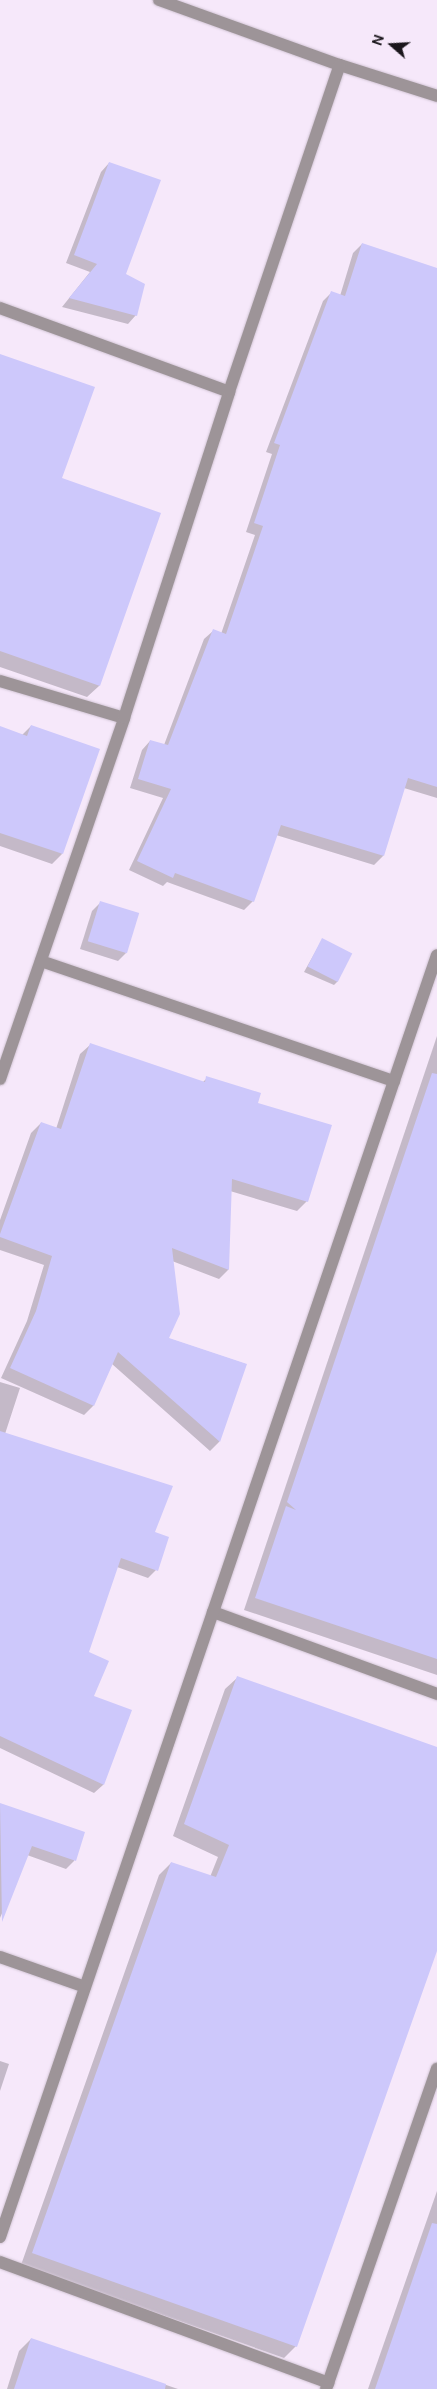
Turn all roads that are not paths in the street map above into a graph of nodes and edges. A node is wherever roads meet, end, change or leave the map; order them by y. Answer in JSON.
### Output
{"nodes":[{"id":1,"x":159,"y":0,"type":"edge"},
{"id":2,"x":340,"y":65,"type":"junction"},
{"id":3,"x":437,"y":96,"type":"edge"},
{"id":4,"x":0,"y":308,"type":"edge"},
{"id":5,"x":229,"y":392,"type":"junction"},
{"id":6,"x":0,"y":681,"type":"edge"},
{"id":7,"x":124,"y":718,"type":"junction"},
{"id":8,"x":437,"y":955,"type":"edge"},
{"id":9,"x":41,"y":961,"type":"junction"},
{"id":10,"x":0,"y":1079,"type":"edge"},
{"id":11,"x":394,"y":1080,"type":"junction"},
{"id":12,"x":213,"y":1612,"type":"junction"},
{"id":13,"x":437,"y":1694,"type":"edge"},
{"id":14,"x":0,"y":1957,"type":"edge"},
{"id":15,"x":85,"y":1987,"type":"junction"},
{"id":16,"x":437,"y":2069,"type":"edge"},
{"id":17,"x":0,"y":2237,"type":"edge"},
{"id":18,"x":0,"y":2262,"type":"edge"},
{"id":19,"x":327,"y":2386,"type":"edge"}],
"edges":[{"from":1,"to":2,"type":"street"},
{"from":2,"to":3,"type":"street"},
{"from":2,"to":5,"type":"street"},
{"from":4,"to":5,"type":"street"},
{"from":5,"to":7,"type":"street"},
{"from":6,"to":7,"type":"street"},
{"from":7,"to":9,"type":"street"},
{"from":8,"to":11,"type":"street"},
{"from":9,"to":10,"type":"street"},
{"from":9,"to":11,"type":"street"},
{"from":11,"to":12,"type":"street"},
{"from":12,"to":13,"type":"street"},
{"from":12,"to":15,"type":"street"},
{"from":14,"to":15,"type":"street"},
{"from":15,"to":17,"type":"street"},
{"from":16,"to":19,"type":"street"},
{"from":18,"to":19,"type":"street"}]}
